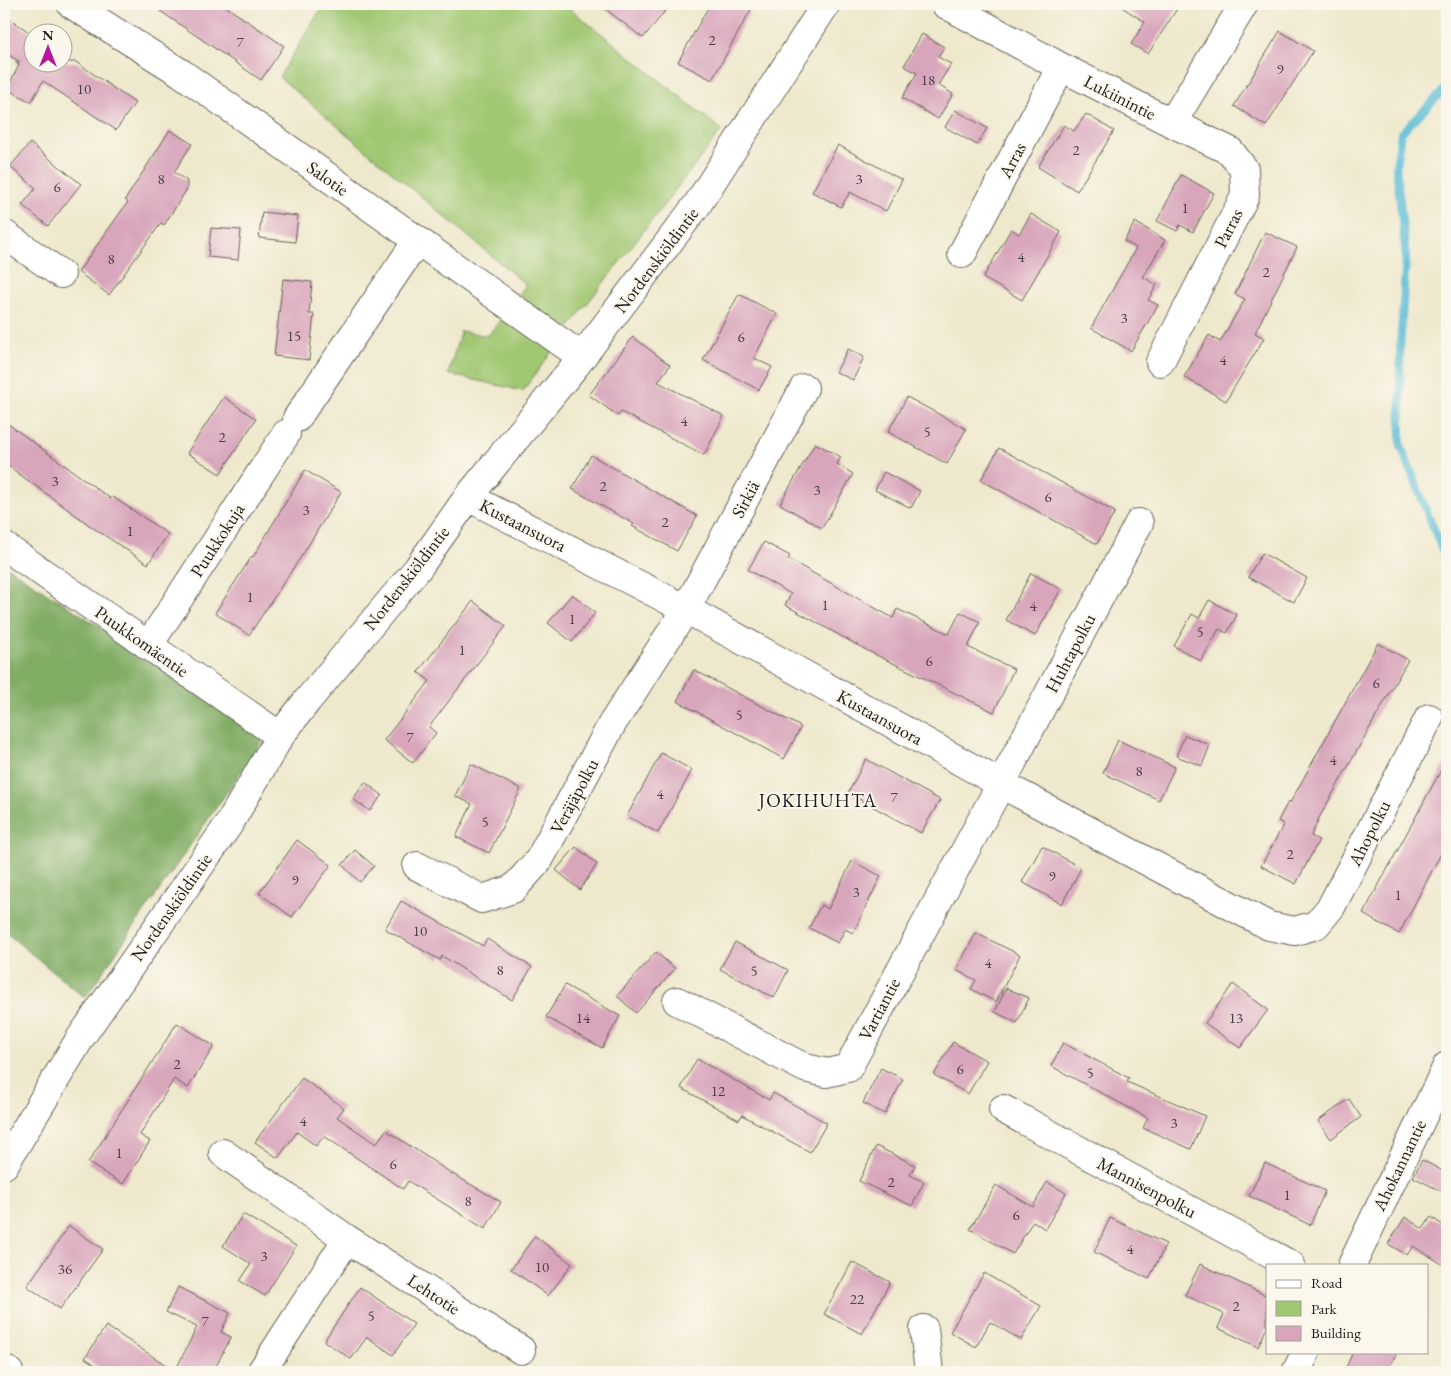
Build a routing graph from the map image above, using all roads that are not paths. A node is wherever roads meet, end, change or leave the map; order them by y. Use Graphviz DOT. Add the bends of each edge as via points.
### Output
graph roads {
  1 [pos="71,4"];
  2 [pos="826,4"];
  3 [pos="945,4"];
  4 [pos="1244,4"];
  5 [pos="1061,67"];
  6 [pos="1172,123"];
  7 [pos="4,234"];
  8 [pos="417,241"];
  9 [pos="962,254"];
  10 [pos="61,274"];
  11 [pos="582,357"];
  12 [pos="1160,362"];
  13 [pos="804,388"];
  14 [pos="468,497"];
  15 [pos="1138,522"];
  16 [pos="4,546"];
  17 [pos="686,609"];
  18 [pos="148,646"];
  19 [pos="1429,718"];
  20 [pos="280,736"];
  21 [pos="1000,784"];
  22 [pos="417,866"];
  23 [pos="1294,931"];
  24 [pos="676,1001"];
  25 [pos="1447,1066"];
  26 [pos="1003,1110"];
  27 [pos="223,1154"];
  28 [pos="4,1164"];
  29 [pos="347,1239"];
  30 [pos="1290,1264"];
  31 [pos="1352,1264"];
  32 [pos="924,1329"];
  33 [pos="521,1350"];
  34 [pos="1305,1354"];
  35 [pos="4,1369"];
  36 [pos="9,1372"];
  37 [pos="261,1372"];
  38 [pos="929,1372"];
  39 [pos="1296,1372"];
  1 -- 8 [label="street, Salotie" via="181,73"];
  2 -- 11 [label="street, Nordenskiöldintie" via="697,205"];
  3 -- 5 [label="street, Lukiinintie"];
  4 -- 6 [label="street, Lukiinintie"];
  5 -- 6 [label="street, Lukiinintie"];
  5 -- 9 [label="street, Arras"];
  6 -- 12 [label="street, Parras" via="1230,151 1244,169 1245,196"];
  7 -- 10 [label="street"];
  8 -- 11 [label="street, Salotie"];
  8 -- 18 [label="street, Puukkokuja"];
  11 -- 14 [label="street, Nordenskiöldintie"];
  13 -- 17 [label="street, Sirkiä"];
  14 -- 17 [label="street, Kustaansuora"];
  14 -- 20 [label="street, Nordenskiöldintie" via="418,568"];
  15 -- 21 [label="street, Huhtapolku"];
  16 -- 18 [label="street, Puukkomäentie"];
  17 -- 21 [label="street, Kustaansuora"];
  17 -- 22 [label="street, Veräjäpolku" via="612,724 539,860 513,889 482,899"];
  18 -- 20 [label="street, Puukkomäentie"];
  19 -- 23 [label="street, Ahopolku" via="1330,907 1316,925"];
  20 -- 28 [label="street, Nordenskiöldintie" via="228,824 81,1037"];
  21 -- 23 [label="street, Kustaansuora" via="1269,926"];
  21 -- 24 [label="street, Vartiantie" via="848,1068 827,1073 805,1068"];
  25 -- 31 [label="street, Ahokannantie"];
  26 -- 30 [label="street, Mannisenpolku"];
  27 -- 29 [label="street, Lehtotie"];
  29 -- 33 [label="street, Lehtotie"];
  29 -- 37 [label="street"];
  32 -- 38 [label="street"];
  34 -- 39 [label="street"];
  35 -- 36 [label="street"];
}
